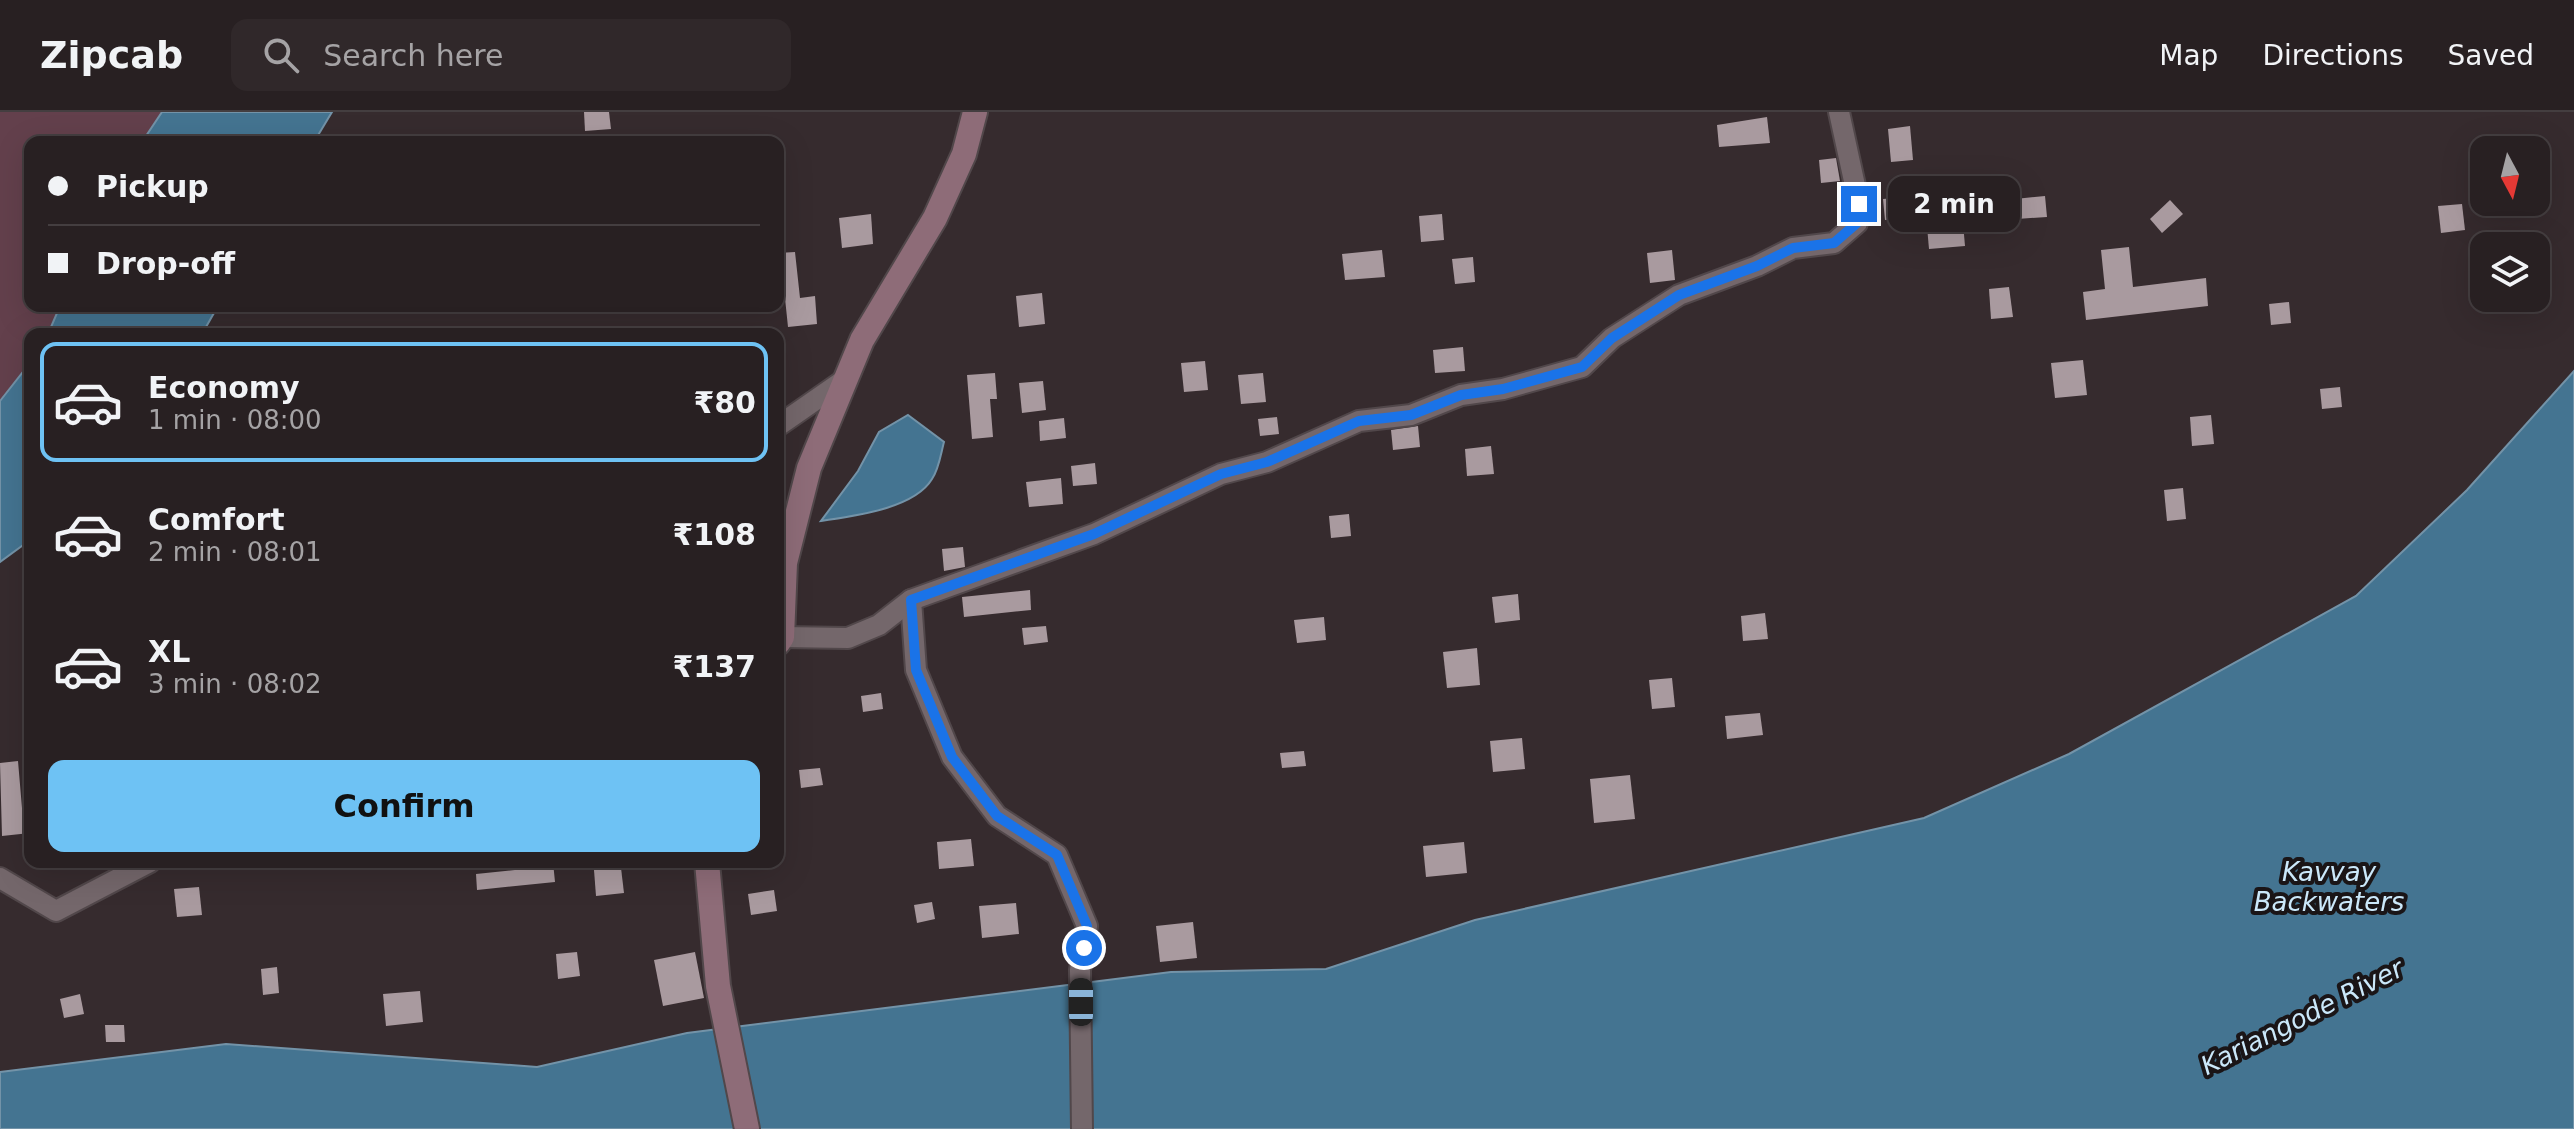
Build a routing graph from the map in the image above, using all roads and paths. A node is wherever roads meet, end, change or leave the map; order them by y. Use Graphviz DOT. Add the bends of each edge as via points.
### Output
graph roads {
  1 [pos="975,112"];
  2 [pos="1839,112"];
  3 [pos="847,378"];
  4 [pos="784,422"];
  5 [pos="784,578"];
  6 [pos="911,600"];
  7 [pos="784,640"];
  8 [pos="138,868"];
  9 [pos="708,868"];
  10 [pos="0,878"];
  11 [pos="747,1129"];
  12 [pos="1082,1129"];
  1 -- 3 [label="main road" via="964,154 935,218 862,340"];
  2 -- 6 [label="street" via="1859,204 1857,223 1834,243 1793,248 1679,295 1612,338 1582,367 1461,395 1411,415 1359,421 1267,462 1221,474 1094,534"];
  3 -- 4 [label="street"];
  3 -- 5 [label="main road" via="809,468"];
  6 -- 7 [label="street" via="879,625 848,638"];
  6 -- 12 [label="street" via="916,670 952,757 997,816 1057,855 1087,926 1080,970"];
  8 -- 10 [label="street" via="56,911"];
  9 -- 11 [label="main road" via="718,986"];
}
